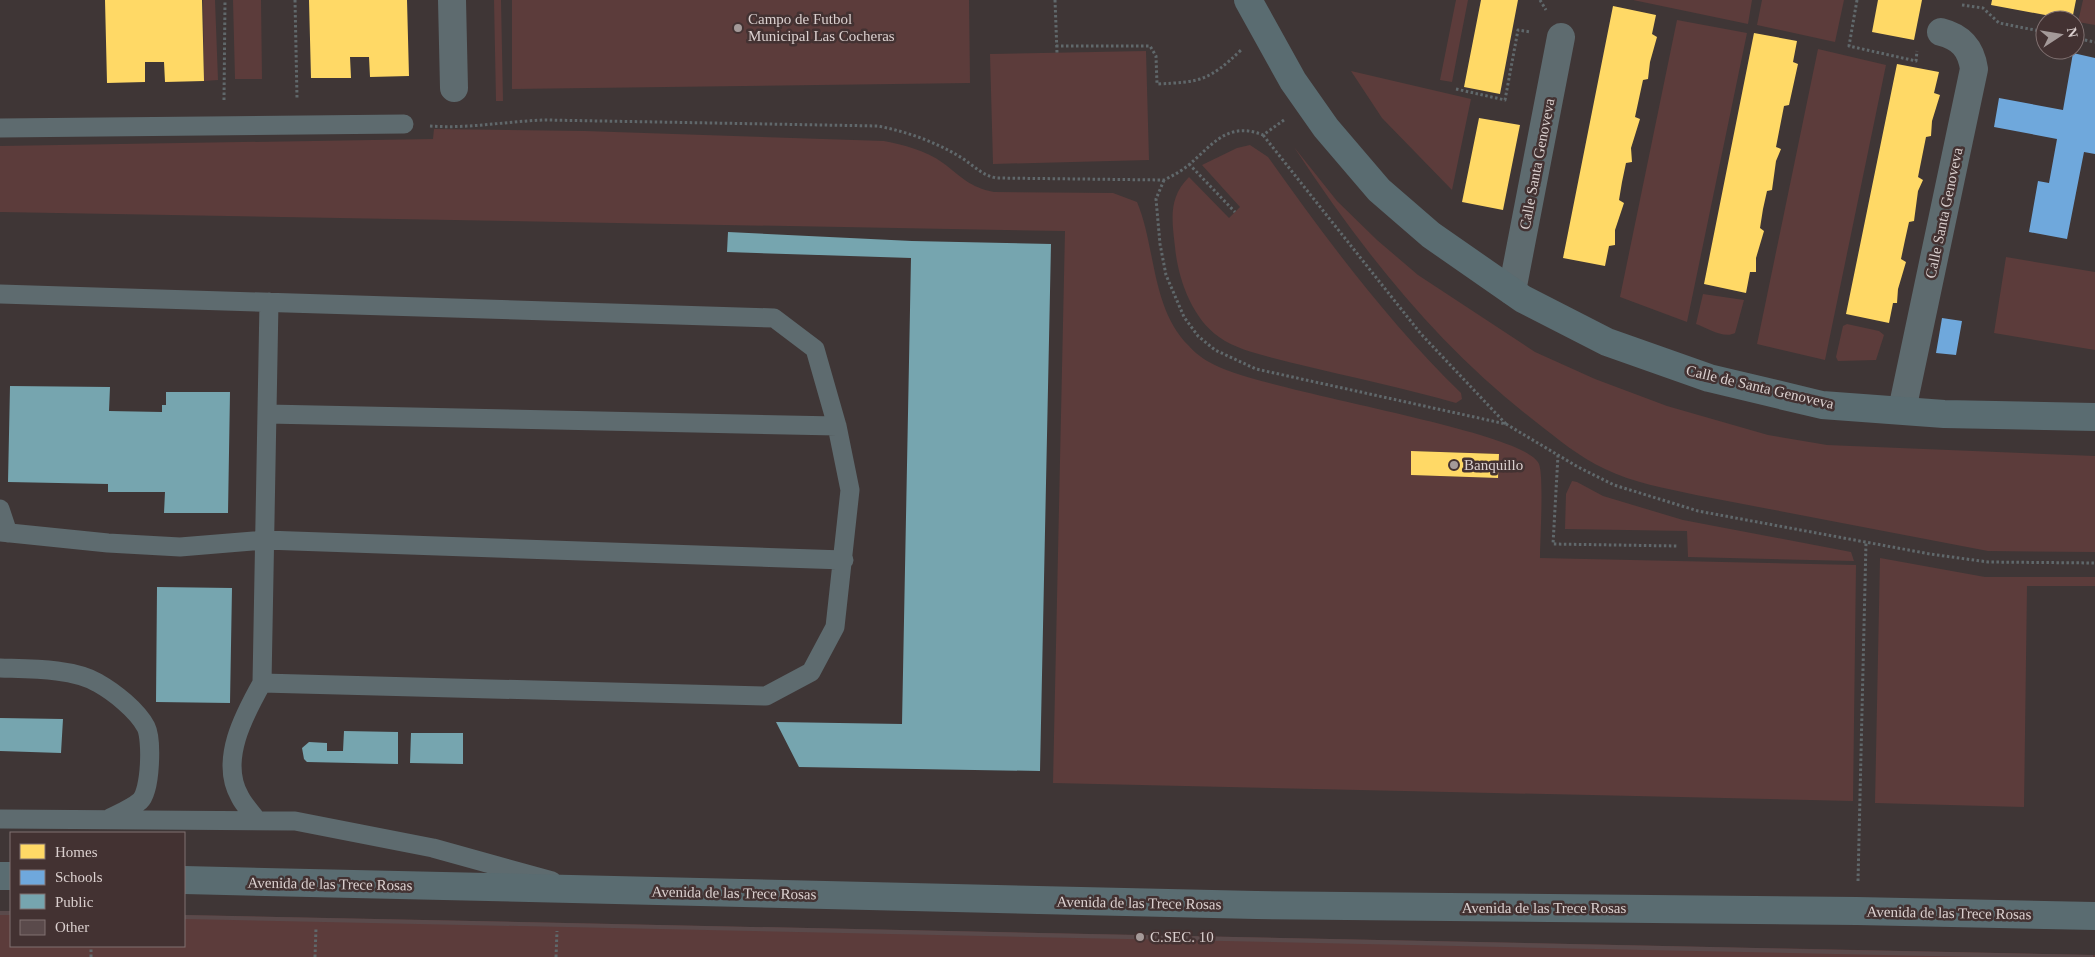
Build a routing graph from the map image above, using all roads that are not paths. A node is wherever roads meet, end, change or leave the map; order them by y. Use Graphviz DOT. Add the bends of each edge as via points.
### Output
graph roads {
  1 [pos="452,0"];
  2 [pos="1248,0"];
  3 [pos="1941,32"];
  4 [pos="1561,37"];
  5 [pos="454,88"];
  6 [pos="404,124"];
  7 [pos="0,128"];
  8 [pos="1512,291"];
  9 [pos="0,294"];
  10 [pos="269,302"];
  11 [pos="1902,410"];
  12 [pos="267,414"];
  13 [pos="2095,417"];
  14 [pos="837,426"];
  15 [pos="0,510"];
  16 [pos="4,532"];
  17 [pos="265,540"];
  18 [pos="844,560"];
  19 [pos="0,668"];
  20 [pos="262,683"];
  21 [pos="0,819"];
  22 [pos="109,819"];
  23 [pos="256,820"];
  24 [pos="185,880"];
  25 [pos="584,890"];
  26 [pos="2095,916"];
  1 -- 5 [label="street"];
  2 -- 8 [label="street, Calle de Santa Genoveva" via="1293,81 1326,128 1379,190 1430,235"];
  3 -- 11 [label="street, Calle Santa Genoveva" via="1955,36 1965,45 1972,56 1974,70"];
  4 -- 8 [label="street, Calle Santa Genoveva"];
  6 -- 7 [label="lane"];
  8 -- 11 [label="street, Calle de Santa Genoveva" via="1607,342 1708,378 1822,405"];
  9 -- 10 [label="lane"];
  10 -- 12 [label="lane"];
  10 -- 14 [label="lane" via="774,318 815,349"];
  11 -- 13 [label="street, Calle de Santa Genoveva"];
  12 -- 14 [label="lane"];
  12 -- 17 [label="lane"];
  14 -- 18 [label="lane" via="850,490"];
  15 -- 16 [label="lane"];
  16 -- 17 [label="lane" via="180,547"];
  17 -- 18 [label="lane"];
  17 -- 20 [label="lane"];
  18 -- 20 [label="lane" via="835,627 811,672 766,696"];
  19 -- 22 [label="lane" via="54,670 97,682 128,706 146,727 149,783 141,800"];
  20 -- 23 [label="lane" via="242,719 232,766 239,796"];
  21 -- 22 [label="lane"];
  22 -- 23 [label="lane"];
  23 -- 25 [label="lane" via="295,821 434,848"];
  24 -- 25 [label="street, Avenida de las Trece Rosas"];
  25 -- 26 [label="street, Avenida de las Trece Rosas" via="1256,906"];
}
